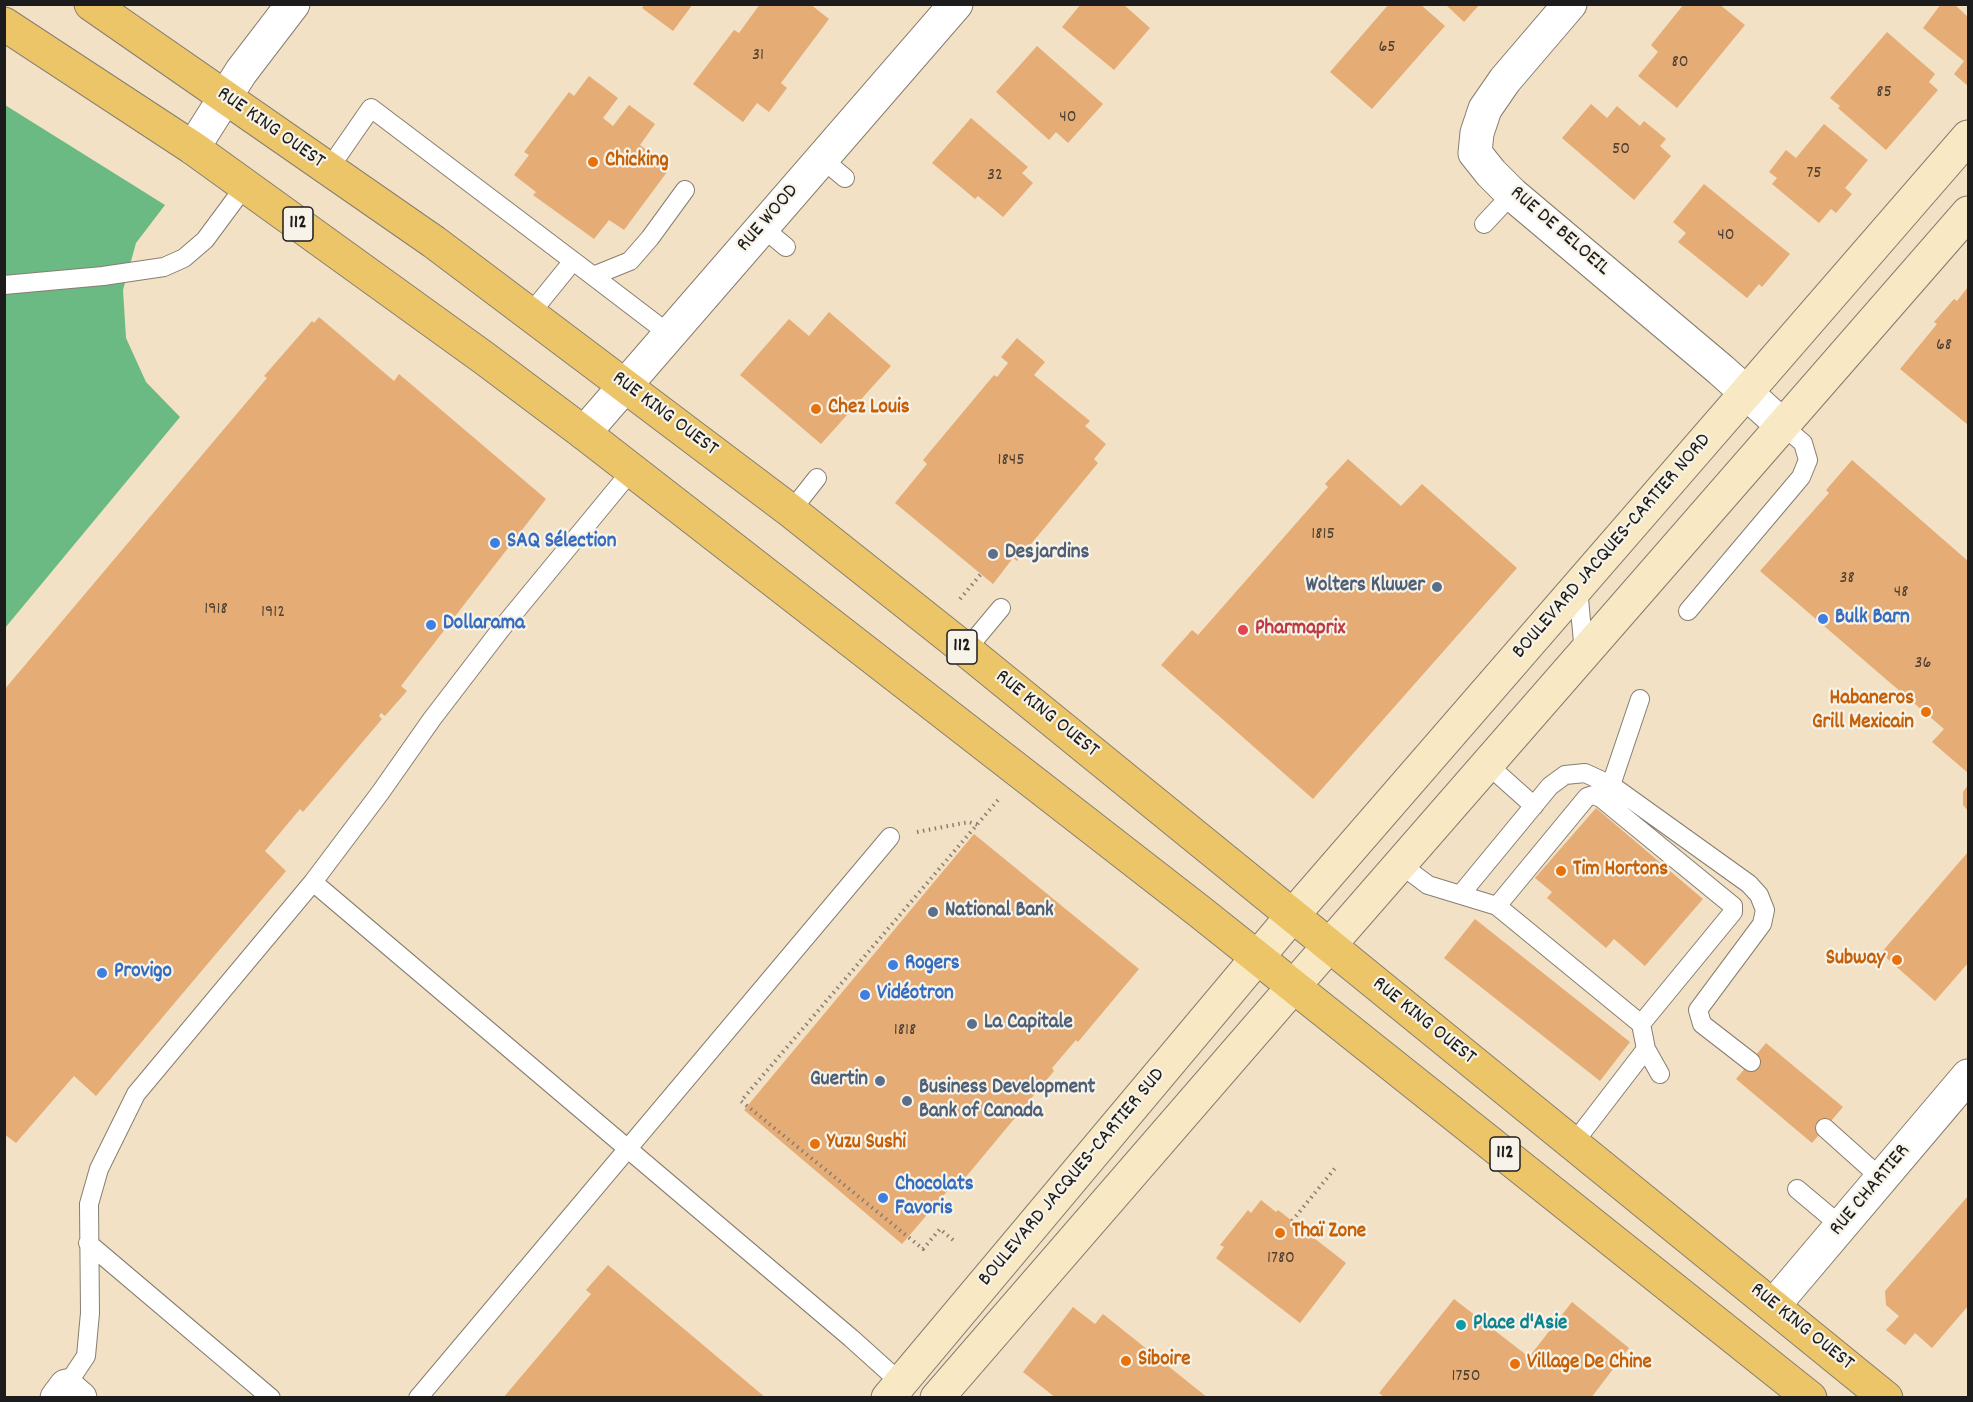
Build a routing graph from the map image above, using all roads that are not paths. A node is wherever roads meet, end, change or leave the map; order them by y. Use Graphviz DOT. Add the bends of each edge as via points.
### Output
graph roads {
  1 [pos="91,4"];
  2 [pos="292,4"];
  3 [pos="956,4"];
  4 [pos="1570,4"];
  5 [pos="9,32"];
  6 [pos="225,98"];
  7 [pos="1968,137"];
  8 [pos="193,148"];
  9 [pos="328,170"];
  10 [pos="245,186"];
  11 [pos="685,190"];
  12 [pos="1512,194"];
  13 [pos="1968,213"];
  14 [pos="1484,224"];
  15 [pos="573,261"];
  16 [pos="593,276"];
  17 [pos="4,285"];
  18 [pos="530,314"];
  19 [pos="669,334"];
  20 [pos="625,386"];
  21 [pos="1746,393"];
  22 [pos="1783,426"];
  23 [pos="584,434"];
  24 [pos="632,470"];
  25 [pos="817,478"];
  26 [pos="791,511"];
  27 [pos="1578,588"];
  28 [pos="1001,608"];
  29 [pos="1688,611"];
  30 [pos="966,650"];
  31 [pos="1584,653"];
  32 [pos="1640,699"];
  33 [pos="1487,764"];
  34 [pos="1611,785"];
  35 [pos="1534,806"];
  36 [pos="890,837"];
  37 [pos="1400,864"];
  38 [pos="313,882"];
  39 [pos="1461,894"];
  40 [pos="1497,906"];
  41 [pos="1293,915"];
  42 [pos="1329,945"];
  43 [pos="1257,958"];
  44 [pos="1293,987"];
  45 [pos="1641,1024"];
  46 [pos="1646,1049"];
  47 [pos="1751,1062"];
  48 [pos="1660,1074"];
  49 [pos="1968,1076"];
  50 [pos="1825,1128"];
  51 [pos="1573,1144"];
  52 [pos="627,1148"];
  53 [pos="1882,1179"];
  54 [pos="1797,1189"];
  55 [pos="1841,1226"];
  56 [pos="88,1244"];
  57 [pos="1774,1305"];
  58 [pos="895,1390"];
  59 [pos="68,1394"];
  60 [pos="944,1395"];
  61 [pos="271,1398"];
  62 [pos="418,1398"];
  63 [pos="1810,1398"];
  64 [pos="1887,1398"];
  1 -- 6 [label="main road, RUE KING OUEST / 112"];
  2 -- 6 [label="street"];
  3 -- 19 [label="street, RUE WOOD" via="833,168 774,237"];
  4 -- 12 [label="street, RUE DE BELOEIL" via="1505,80 1485,109 1477,133 1475,153"];
  5 -- 8 [label="main road, 112"];
  6 -- 8 [label="street"];
  6 -- 9 [label="main road, RUE KING OUEST / 112"];
  7 -- 21 [label="main road, BOULEVARD JACQUES-CARTIER NORD"];
  8 -- 10 [label="main road, 112"];
  9 -- 15 [label="lane" via="371,108"];
  9 -- 18 [label="main road, RUE KING OUEST / 112"];
  10 -- 17 [label="lane" via="205,240 184,258 164,267"];
  10 -- 23 [label="main road, 112"];
  11 -- 16 [label="lane" via="630,261"];
  12 -- 14 [label="lane"];
  12 -- 21 [label="street, RUE DE BELOEIL"];
  13 -- 22 [label="main road"];
  15 -- 16 [label="lane"];
  15 -- 18 [label="lane"];
  16 -- 19 [label="lane"];
  18 -- 20 [label="main road, RUE KING OUEST / 112"];
  19 -- 20 [label="street, RUE WOOD"];
  20 -- 23 [label="street, RUE WOOD"];
  20 -- 26 [label="main road, RUE KING OUEST / 112"];
  21 -- 22 [label="street, RUE DE BELOEIL"];
  21 -- 27 [label="main road, BOULEVARD JACQUES-CARTIER NORD"];
  22 -- 29 [label="lane" via="1803,443 1808,460 1801,477"];
  22 -- 31 [label="main road"];
  23 -- 24 [label="main road, 112"];
  24 -- 38 [label="lane" via="501,629"];
  24 -- 43 [label="main road, 112"];
  25 -- 26 [label="lane"];
  26 -- 30 [label="main road, RUE KING OUEST / 112"];
  27 -- 31 [label="lane"];
  27 -- 41 [label="main road, BOULEVARD JACQUES-CARTIER NORD"];
  28 -- 30 [label="lane"];
  30 -- 41 [label="main road, RUE KING OUEST / 112"];
  31 -- 33 [label="main road"];
  32 -- 34 [label="lane"];
  33 -- 35 [label="lane"];
  33 -- 37 [label="main road"];
  34 -- 35 [label="lane" via="1585,773 1565,775"];
  34 -- 47 [label="lane" via="1759,895 1765,910 1762,924 1698,1010 1702,1024"];
  35 -- 39 [label="lane"];
  36 -- 52 [label="lane"];
  37 -- 39 [label="lane" via="1428,885"];
  37 -- 42 [label="main road"];
  38 -- 52 [label="lane"];
  38 -- 56 [label="lane" via="136,1094 99,1169 89,1204"];
  39 -- 40 [label="lane"];
  40 -- 45 [label="lane"];
  40 -- 45 [label="lane" via="1587,797 1593,795 1733,906 1733,912"];
  41 -- 42 [label="main road, RUE KING OUEST / 112"];
  41 -- 43 [label="main road, BOULEVARD JACQUES-CARTIER NORD"];
  42 -- 44 [label="main road"];
  42 -- 51 [label="main road, RUE KING OUEST / 112"];
  43 -- 44 [label="main road, 112"];
  43 -- 58 [label="main road, BOULEVARD JACQUES-CARTIER SUD"];
  44 -- 60 [label="main road, BOULEVARD JACQUES-CARTIER SUD"];
  44 -- 63 [label="main road, 112"];
  45 -- 46 [label="lane"];
  46 -- 48 [label="lane"];
  46 -- 51 [label="lane"];
  49 -- 53 [label="street, RUE CHARTIER"];
  50 -- 53 [label="lane"];
  51 -- 57 [label="main road, RUE KING OUEST / 112"];
  52 -- 58 [label="lane" via="851,1338"];
  52 -- 62 [label="lane"];
  53 -- 55 [label="street, RUE CHARTIER"];
  54 -- 55 [label="lane"];
  55 -- 57 [label="street, RUE CHARTIER"];
  56 -- 59 [label="lane" via="90,1312 86,1356"];
  56 -- 61 [label="lane"];
  57 -- 64 [label="main road, RUE KING OUEST / 112"];
}
